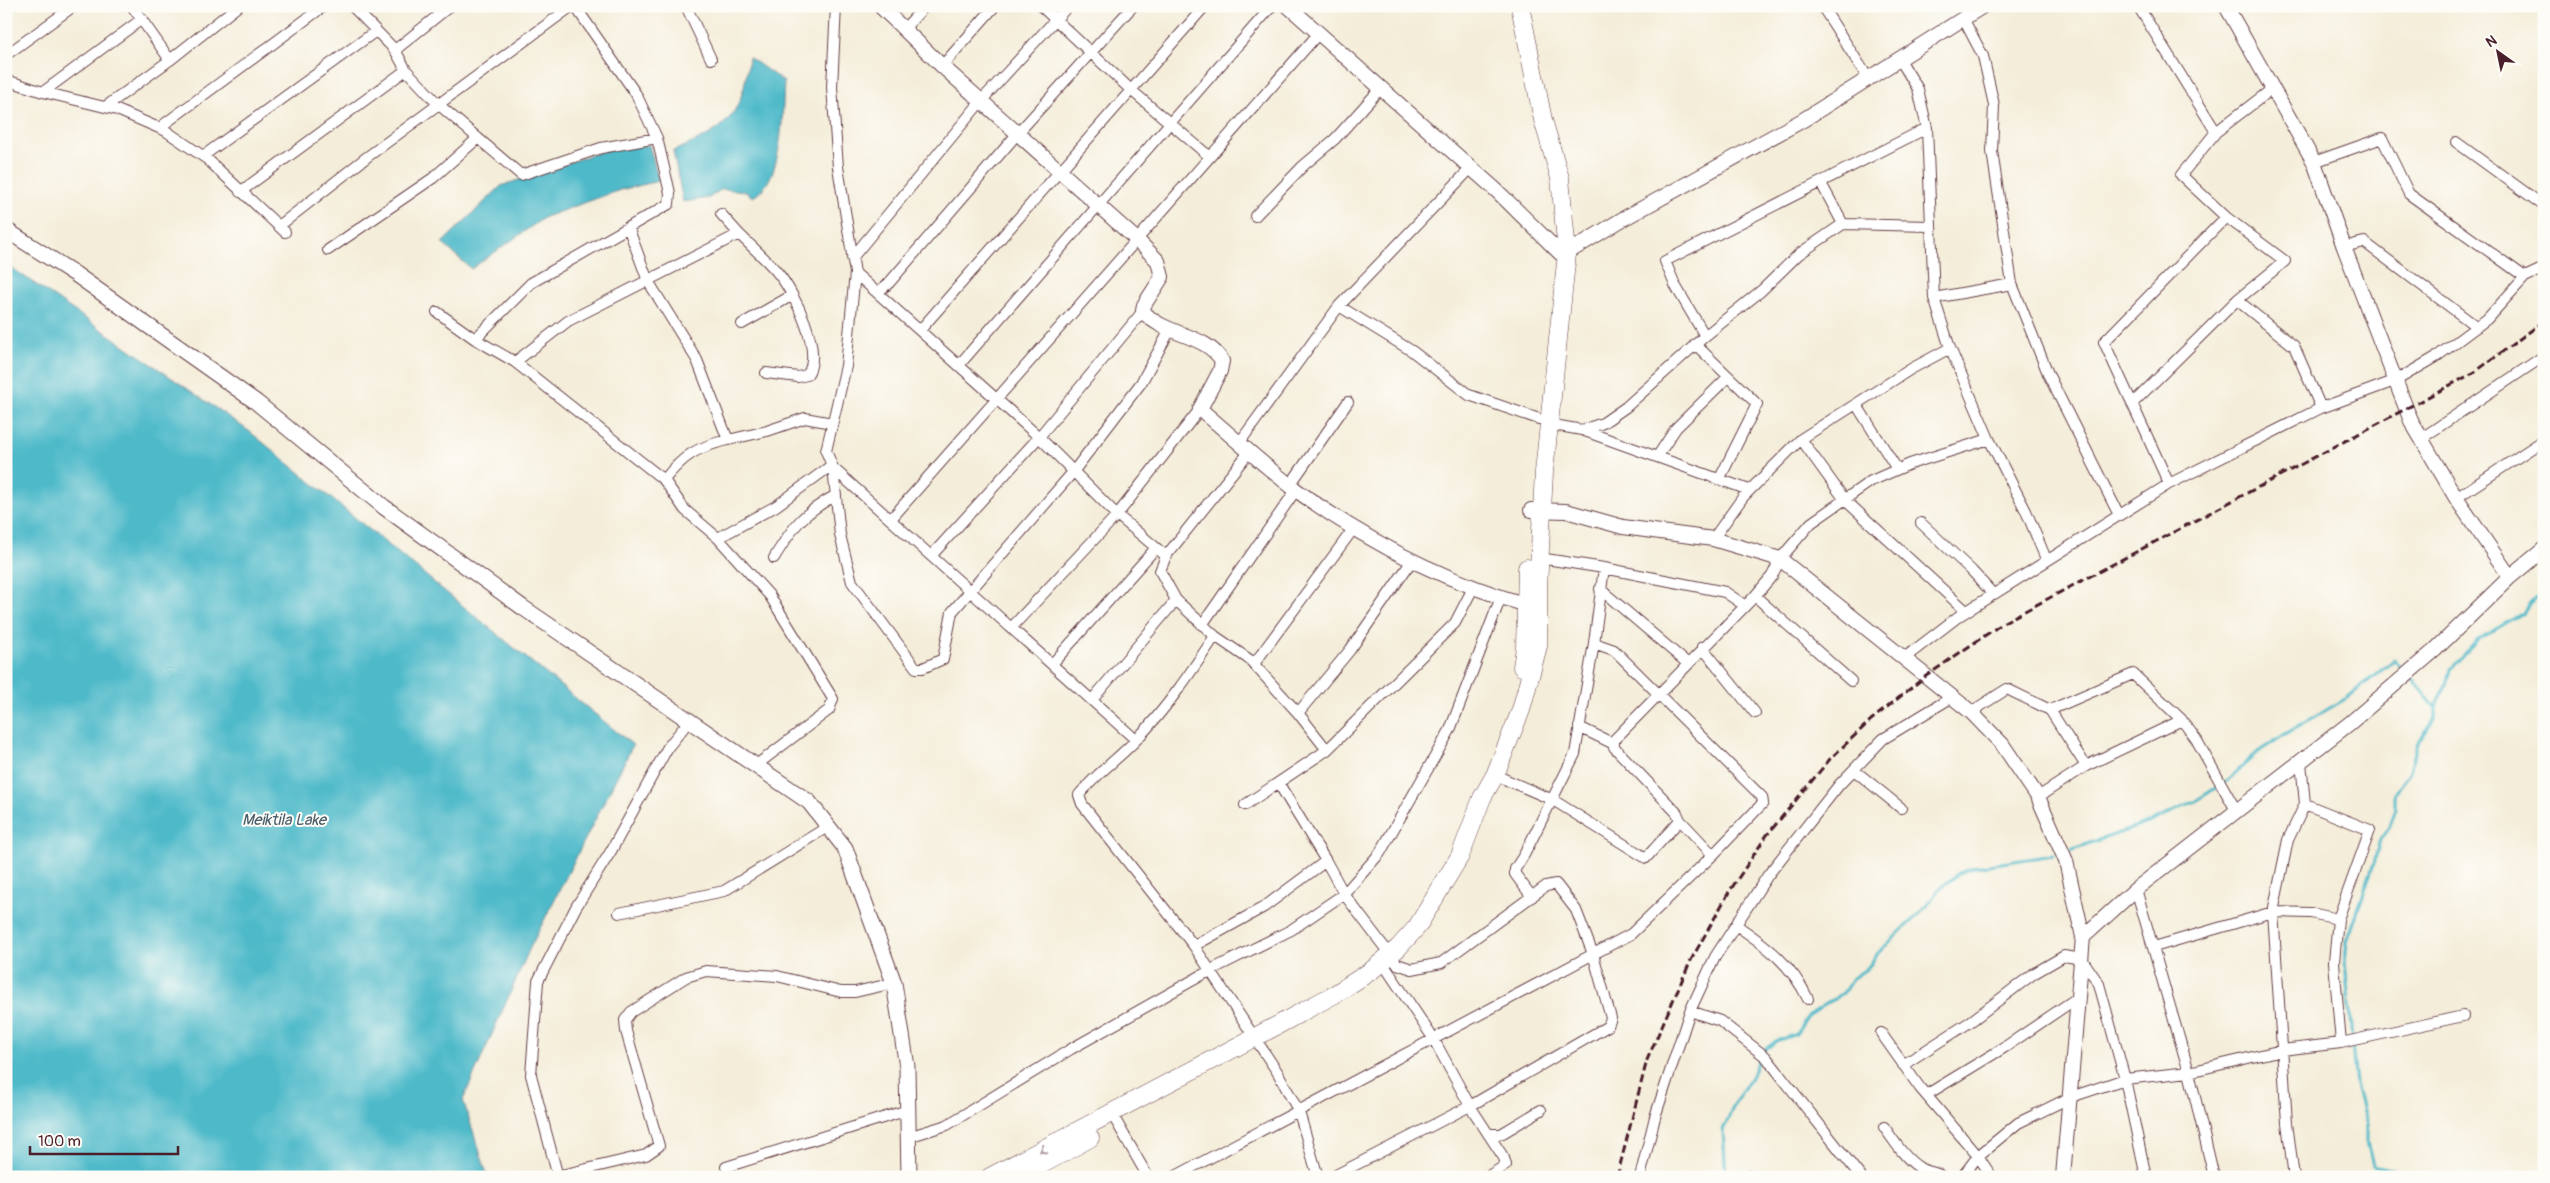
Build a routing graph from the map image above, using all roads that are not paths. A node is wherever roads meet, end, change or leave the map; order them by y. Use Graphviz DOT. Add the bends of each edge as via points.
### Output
graph roads {
  1 [pos="74,6"];
  2 [pos="132,6"];
  3 [pos="238,6"];
  4 [pos="324,6"];
  5 [pos="352,6"];
  6 [pos="450,6"];
  7 [pos="573,6"];
  8 [pos="686,6"];
  9 [pos="836,6"];
  10 [pos="880,6"];
  11 [pos="925,6"];
  12 [pos="995,6"];
  13 [pos="1041,6"];
  14 [pos="1068,6"];
  15 [pos="1133,6"];
  16 [pos="1205,6"];
  17 [pos="1272,6"];
  18 [pos="1288,6"];
  19 [pos="1520,6"];
  20 [pos="1822,6"];
  21 [pos="1983,6"];
  22 [pos="2138,6"];
  23 [pos="2226,6"];
  24 [pos="1964,18"];
  25 [pos="142,19"];
  26 [pos="1054,19"];
  27 [pos="904,29"];
  28 [pos="376,30"];
  29 [pos="1319,33"];
  30 [pos="395,50"];
  31 [pos="1090,53"];
  32 [pos="6,55"];
  33 [pos="1899,58"];
  34 [pos="711,59"];
  35 [pos="170,60"];
  36 [pos="942,66"];
  37 [pos="406,70"];
  38 [pos="1868,78"];
  39 [pos="6,80"];
  40 [pos="1380,88"];
  41 [pos="2272,89"];
  42 [pos="1131,90"];
  43 [pos="43,92"];
  44 [pos="982,100"];
  45 [pos="438,104"];
  46 [pos="105,107"];
  47 [pos="1170,124"];
  48 [pos="159,128"];
  49 [pos="1927,128"];
  50 [pos="2216,132"];
  51 [pos="1018,133"];
  52 [pos="478,138"];
  53 [pos="657,138"];
  54 [pos="2456,142"];
  55 [pos="203,156"];
  56 [pos="1210,157"];
  57 [pos="2314,162"];
  58 [pos="1470,169"];
  59 [pos="1061,171"];
  60 [pos="1821,183"];
  61 [pos="240,192"];
  62 [pos="1099,205"];
  63 [pos="2544,206"];
  64 [pos="721,214"];
  65 [pos="1255,216"];
  66 [pos="2226,217"];
  67 [pos="1843,224"];
  68 [pos="1930,226"];
  69 [pos="628,227"];
  70 [pos="6,230"];
  71 [pos="739,234"];
  72 [pos="1137,240"];
  73 [pos="2344,247"];
  74 [pos="1564,249"];
  75 [pos="328,250"];
  76 [pos="852,258"];
  77 [pos="2544,268"];
  78 [pos="855,272"];
  79 [pos="2525,277"];
  80 [pos="648,281"];
  81 [pos="2012,284"];
  82 [pos="878,292"];
  83 [pos="791,296"];
  84 [pos="1934,298"];
  85 [pos="2237,300"];
  86 [pos="1339,306"];
  87 [pos="437,312"];
  88 [pos="1143,312"];
  89 [pos="742,324"];
  90 [pos="2477,327"];
  91 [pos="921,329"];
  92 [pos="1170,330"];
  93 [pos="1705,336"];
  94 [pos="475,339"];
  95 [pos="1695,344"];
  96 [pos="1950,348"];
  97 [pos="2544,356"];
  98 [pos="515,362"];
  99 [pos="959,365"];
  100 [pos="766,373"];
  101 [pos="1728,377"];
  102 [pos="2397,380"];
  103 [pos="997,399"];
  104 [pos="1348,402"];
  105 [pos="1856,404"];
  106 [pos="2132,404"];
  107 [pos="2321,408"];
  108 [pos="1200,409"];
  109 [pos="1544,421"];
  110 [pos="832,424"];
  111 [pos="1582,430"];
  112 [pos="1039,437"];
  113 [pos="2422,438"];
  114 [pos="1800,439"];
  115 [pos="1989,439"];
  116 [pos="728,440"];
  117 [pos="2544,440"];
  118 [pos="1244,446"];
  119 [pos="1657,457"];
  120 [pos="832,466"];
  121 [pos="1897,469"];
  122 [pos="1073,472"];
  123 [pos="664,480"];
  124 [pos="1719,480"];
  125 [pos="2169,484"];
  126 [pos="1293,487"];
  127 [pos="1749,490"];
  128 [pos="836,495"];
  129 [pos="2456,498"];
  130 [pos="1845,500"];
  131 [pos="1536,510"];
  132 [pos="1117,514"];
  133 [pos="2119,515"];
  134 [pos="891,519"];
  135 [pos="1921,523"];
  136 [pos="1354,528"];
  137 [pos="718,538"];
  138 [pos="1713,539"];
  139 [pos="1155,549"];
  140 [pos="2544,549"];
  141 [pos="932,555"];
  142 [pos="1166,556"];
  143 [pos="774,558"];
  144 [pos="1539,558"];
  145 [pos="1780,559"];
  146 [pos="2046,559"];
  147 [pos="1411,562"];
  148 [pos="1604,568"];
  149 [pos="2510,577"];
  150 [pos="1473,588"];
  151 [pos="1600,590"];
  152 [pos="970,591"];
  153 [pos="1993,594"];
  154 [pos="1755,596"];
  155 [pos="1501,597"];
  156 [pos="1176,600"];
  157 [pos="1531,606"];
  158 [pos="1744,606"];
  159 [pos="1966,612"];
  160 [pos="1202,625"];
  161 [pos="1012,627"];
  162 [pos="1215,636"];
  163 [pos="1594,643"];
  164 [pos="1702,647"];
  165 [pos="1903,659"];
  166 [pos="1688,663"];
  167 [pos="1052,664"];
  168 [pos="1254,664"];
  169 [pos="1851,682"];
  170 [pos="1659,692"];
  171 [pos="1954,698"];
  172 [pos="1092,700"];
  173 [pos="2050,710"];
  174 [pos="1298,712"];
  175 [pos="1971,712"];
  176 [pos="1755,714"];
  177 [pos="2182,720"];
  178 [pos="689,721"];
  179 [pos="1580,728"];
  180 [pos="1136,740"];
  181 [pos="1614,744"];
  182 [pos="1328,750"];
  183 [pos="2301,762"];
  184 [pos="755,766"];
  185 [pos="2086,766"];
  186 [pos="1854,770"];
  187 [pos="1495,775"];
  188 [pos="1279,784"];
  189 [pos="2038,797"];
  190 [pos="1482,798"];
  191 [pos="1553,800"];
  192 [pos="2305,804"];
  193 [pos="1245,805"];
  194 [pos="1901,808"];
  195 [pos="2237,812"];
  196 [pos="1680,820"];
  197 [pos="830,826"];
  198 [pos="1713,855"];
  199 [pos="1326,861"];
  200 [pos="2136,889"];
  201 [pos="1344,894"];
  202 [pos="1532,897"];
  203 [pos="2273,912"];
  204 [pos="619,913"];
  205 [pos="2338,919"];
  206 [pos="1736,925"];
  207 [pos="2083,937"];
  208 [pos="1194,946"];
  209 [pos="2154,947"];
  210 [pos="1593,954"];
  211 [pos="2082,960"];
  212 [pos="1389,963"];
  213 [pos="1211,970"];
  214 [pos="894,983"];
  215 [pos="2078,998"];
  216 [pos="1808,999"];
  217 [pos="1690,1011"];
  218 [pos="2463,1016"];
  219 [pos="1881,1033"];
  220 [pos="1433,1038"];
  221 [pos="1257,1042"];
  222 [pos="2340,1043"];
  223 [pos="2282,1050"];
  224 [pos="1904,1065"];
  225 [pos="2189,1072"];
  226 [pos="2125,1079"];
  227 [pos="1926,1095"];
  228 [pos="2071,1097"];
  229 [pos="1470,1106"];
  230 [pos="908,1110"];
  231 [pos="1541,1110"];
  232 [pos="1299,1112"];
  233 [pos="1115,1118"];
  234 [pos="1884,1127"];
  235 [pos="1488,1134"];
  236 [pos="908,1138"];
  237 [pos="1978,1156"];
  238 [pos="726,1166"];
  239 [pos="558,1176"];
  240 [pos="909,1177"];
  241 [pos="990,1177"];
  242 [pos="1020,1177"];
  243 [pos="1148,1177"];
  244 [pos="1174,1177"];
  245 [pos="1318,1177"];
  246 [pos="1332,1177"];
  247 [pos="1487,1177"];
  248 [pos="1640,1177"];
  249 [pos="1861,1177"];
  250 [pos="1942,1177"];
  251 [pos="1962,1177"];
  252 [pos="1992,1177"];
  253 [pos="2063,1177"];
  254 [pos="2146,1177"];
  255 [pos="2214,1177"];
  256 [pos="2294,1177"];
  1 -- 32 [label="street"];
  2 -- 25 [label="street"];
  3 -- 35 [label="street"];
  4 -- 48 [label="street"];
  5 -- 28 [label="street"];
  6 -- 30 [label="street"];
  7 -- 45 [label="street"];
  7 -- 53 [label="street" via="636,94"];
  8 -- 34 [label="street"];
  9 -- 76 [label="street" via="832,87 838,167"];
  10 -- 27 [label="street"];
  11 -- 27 [label="street"];
  12 -- 36 [label="street"];
  13 -- 26 [label="street"];
  14 -- 26 [label="street"];
  15 -- 31 [label="street"];
  16 -- 42 [label="street"];
  17 -- 47 [label="street"];
  18 -- 29 [label="street"];
  19 -- 74 [label="highway" via="1542,120 1560,178"];
  20 -- 38 [label="street"];
  21 -- 24 [label="street"];
  22 -- 50 [label="street"];
  23 -- 41 [label="street"];
  24 -- 33 [label="street"];
  24 -- 81 [label="street" via="1984,56 1994,105 1992,152"];
  25 -- 35 [label="street"];
  25 -- 43 [label="street"];
  26 -- 31 [label="street"];
  26 -- 44 [label="street"];
  27 -- 36 [label="street"];
  28 -- 30 [label="street"];
  28 -- 55 [label="street"];
  29 -- 40 [label="street"];
  29 -- 56 [label="street"];
  30 -- 37 [label="street"];
  31 -- 42 [label="street"];
  31 -- 51 [label="street"];
  33 -- 38 [label="street"];
  33 -- 49 [label="street" via="1918,89"];
  35 -- 46 [label="street"];
  36 -- 44 [label="street"];
  37 -- 45 [label="street"];
  37 -- 61 [label="street"];
  38 -- 74 [label="street" via="1803,120"];
  39 -- 43 [label="street"];
  40 -- 58 [label="street"];
  40 -- 65 [label="street" via="1335,139 1303,166"];
  41 -- 50 [label="street"];
  41 -- 57 [label="street"];
  42 -- 47 [label="street"];
  42 -- 59 [label="street"];
  43 -- 46 [label="street"];
  44 -- 51 [label="street"];
  44 -- 76 [label="street"];
  45 -- 52 [label="street"];
  45 -- 61 [label="street" via="282,229"];
  46 -- 48 [label="street"];
  47 -- 56 [label="street"];
  47 -- 62 [label="street"];
  48 -- 55 [label="street"];
  49 -- 60 [label="street"];
  49 -- 68 [label="street"];
  50 -- 66 [label="street" via="2181,175"];
  51 -- 59 [label="street"];
  51 -- 82 [label="street"];
  52 -- 53 [label="street" via="522,176 601,148"];
  52 -- 75 [label="street" via="433,178"];
  53 -- 69 [label="street" via="670,193 669,204"];
  54 -- 63 [label="street"];
  55 -- 61 [label="street"];
  56 -- 72 [label="street"];
  57 -- 73 [label="street"];
  57 -- 79 [label="street" via="2382,138 2409,194"];
  58 -- 74 [label="street"];
  58 -- 86 [label="street"];
  59 -- 62 [label="street"];
  59 -- 91 [label="street"];
  60 -- 67 [label="street"];
  60 -- 93 [label="street" via="1665,261"];
  62 -- 72 [label="street"];
  62 -- 99 [label="street"];
  64 -- 71 [label="street"];
  66 -- 85 [label="street" via="2285,261"];
  66 -- 106 [label="street" via="2104,342"];
  67 -- 68 [label="street"];
  67 -- 93 [label="street" via="1799,254 1762,290"];
  68 -- 84 [label="street"];
  69 -- 80 [label="street"];
  69 -- 94 [label="street" via="530,283"];
  70 -- 178 [label="main road" via="75,274 256,402 384,507 522,607"];
  71 -- 80 [label="street"];
  71 -- 83 [label="street" via="778,273"];
  72 -- 88 [label="street" via="1158,261 1162,277"];
  72 -- 103 [label="street"];
  73 -- 90 [label="street" via="2364,242"];
  73 -- 102 [label="street"];
  74 -- 109 [label="highway"];
  76 -- 78 [label="street"];
  77 -- 79 [label="street"];
  78 -- 82 [label="street"];
  78 -- 110 [label="street" via="846,366"];
  79 -- 90 [label="street"];
  80 -- 98 [label="street" via="568,321"];
  80 -- 116 [label="street" via="696,360"];
  81 -- 84 [label="street"];
  81 -- 133 [label="street" via="2049,376"];
  82 -- 91 [label="street"];
  83 -- 89 [label="street"];
  83 -- 100 [label="street" via="801,313 811,344 810,370 807,375 798,377"];
  84 -- 96 [label="street"];
  85 -- 106 [label="street"];
  85 -- 107 [label="street" via="2294,346"];
  86 -- 109 [label="street" via="1412,351 1469,396"];
  86 -- 118 [label="street"];
  87 -- 94 [label="street"];
  88 -- 92 [label="street"];
  88 -- 112 [label="street"];
  90 -- 102 [label="street"];
  91 -- 99 [label="street"];
  92 -- 108 [label="street" via="1211,348 1222,361"];
  92 -- 122 [label="street" via="1141,383"];
  93 -- 95 [label="street"];
  94 -- 98 [label="street"];
  95 -- 101 [label="street"];
  95 -- 111 [label="street" via="1626,407 1603,423"];
  96 -- 105 [label="street"];
  96 -- 115 [label="street"];
  97 -- 113 [label="street"];
  98 -- 123 [label="street"];
  99 -- 103 [label="street"];
  101 -- 119 [label="street" via="1676,428"];
  101 -- 124 [label="street" via="1757,404"];
  102 -- 107 [label="street"];
  102 -- 113 [label="street" via="2404,405"];
  103 -- 112 [label="street"];
  103 -- 134 [label="street"];
  104 -- 126 [label="street"];
  105 -- 114 [label="street"];
  105 -- 121 [label="street"];
  106 -- 125 [label="street"];
  107 -- 125 [label="street"];
  108 -- 118 [label="street"];
  108 -- 132 [label="street"];
  109 -- 111 [label="street"];
  109 -- 131 [label="highway"];
  110 -- 116 [label="street" via="805,418"];
  110 -- 120 [label="street" via="826,451"];
  111 -- 119 [label="street"];
  112 -- 122 [label="street"];
  112 -- 141 [label="street"];
  113 -- 129 [label="street"];
  114 -- 127 [label="street"];
  114 -- 130 [label="street"];
  115 -- 121 [label="street"];
  115 -- 146 [label="street" via="2026,511"];
  116 -- 123 [label="street" via="707,445 679,461"];
  117 -- 129 [label="street"];
  118 -- 126 [label="street"];
  118 -- 142 [label="street"];
  119 -- 124 [label="street"];
  120 -- 128 [label="street"];
  120 -- 134 [label="street"];
  120 -- 137 [label="street" via="776,506"];
  121 -- 130 [label="street"];
  122 -- 132 [label="street"];
  122 -- 152 [label="street"];
  123 -- 137 [label="street" via="685,510"];
  124 -- 127 [label="street"];
  125 -- 133 [label="street"];
  126 -- 136 [label="street"];
  126 -- 160 [label="street"];
  127 -- 138 [label="street"];
  128 -- 143 [label="street" via="801,518"];
  128 -- 152 [label="street" via="840,535 852,582 916,668 932,665 945,656 952,612"];
  129 -- 149 [label="street"];
  130 -- 145 [label="street" via="1811,523"];
  130 -- 159 [label="street"];
  131 -- 138 [label="street" via="1566,511 1623,527"];
  131 -- 144 [label="highway"];
  131 -- 157 [label="highway"];
  132 -- 139 [label="street"];
  132 -- 161 [label="street"];
  133 -- 146 [label="street"];
  134 -- 141 [label="street"];
  135 -- 153 [label="street"];
  136 -- 147 [label="street"];
  136 -- 168 [label="street"];
  137 -- 184 [label="street" via="770,596 833,699 828,710"];
  138 -- 145 [label="street"];
  139 -- 142 [label="street"];
  139 -- 167 [label="street"];
  140 -- 149 [label="street"];
  141 -- 152 [label="street"];
  142 -- 156 [label="street" via="1160,571"];
  144 -- 148 [label="street"];
  144 -- 157 [label="highway"];
  145 -- 154 [label="street" via="1772,576"];
  145 -- 165 [label="street"];
  146 -- 153 [label="street"];
  147 -- 150 [label="street"];
  147 -- 174 [label="street" via="1350,650"];
  148 -- 151 [label="street"];
  148 -- 158 [label="street" via="1725,592"];
  149 -- 183 [label="street" via="2435,650"];
  150 -- 155 [label="street"];
  150 -- 182 [label="street" via="1455,623"];
  151 -- 163 [label="street"];
  151 -- 166 [label="street"];
  152 -- 161 [label="street"];
  153 -- 159 [label="street"];
  154 -- 158 [label="street"];
  154 -- 169 [label="street"];
  155 -- 157 [label="street"];
  155 -- 201 [label="street" via="1450,730 1380,853"];
  156 -- 160 [label="street"];
  156 -- 172 [label="street"];
  157 -- 187 [label="highway" via="1538,646 1521,710"];
  157 -- 190 [label="highway" via="1519,684 1487,770"];
  158 -- 164 [label="street"];
  159 -- 165 [label="street"];
  160 -- 162 [label="street"];
  161 -- 167 [label="street"];
  162 -- 168 [label="street"];
  162 -- 180 [label="street" via="1181,687"];
  163 -- 170 [label="street" via="1614,650"];
  163 -- 179 [label="street"];
  164 -- 166 [label="street"];
  164 -- 176 [label="street"];
  165 -- 171 [label="street"];
  166 -- 170 [label="street"];
  167 -- 172 [label="street"];
  168 -- 174 [label="street"];
  170 -- 181 [label="street" via="1614,740"];
  170 -- 198 [label="street" via="1762,797 1763,803"];
  171 -- 175 [label="street"];
  171 -- 186 [label="street" via="1883,738"];
  172 -- 180 [label="street"];
  173 -- 175 [label="street" via="2007,689"];
  173 -- 177 [label="street" via="2132,674"];
  173 -- 185 [label="street"];
  174 -- 182 [label="street"];
  175 -- 189 [label="street" via="2002,744"];
  177 -- 185 [label="street"];
  177 -- 195 [label="street"];
  178 -- 184 [label="main road"];
  178 -- 239 [label="street" via="668,747 612,851 576,907 538,981 531,1075"];
  179 -- 181 [label="street"];
  179 -- 191 [label="street" via="1574,754"];
  180 -- 208 [label="street" via="1079,795 1082,804"];
  181 -- 196 [label="street"];
  182 -- 188 [label="street"];
  183 -- 192 [label="street"];
  183 -- 195 [label="street"];
  184 -- 197 [label="main road" via="809,802"];
  185 -- 189 [label="street"];
  186 -- 194 [label="street"];
  186 -- 206 [label="street" via="1768,875"];
  187 -- 190 [label="highway"];
  187 -- 191 [label="street"];
  188 -- 193 [label="street"];
  188 -- 199 [label="street"];
  189 -- 207 [label="street" via="2066,861"];
  190 -- 212 [label="highway" via="1460,856 1417,927"];
  191 -- 196 [label="street" via="1646,858"];
  191 -- 202 [label="street" via="1515,869 1515,874"];
  192 -- 203 [label="street" via="2288,840"];
  192 -- 205 [label="street" via="2370,830"];
  195 -- 200 [label="street"];
  196 -- 198 [label="street"];
  197 -- 204 [label="street" via="724,891"];
  197 -- 214 [label="main road" via="845,848"];
  198 -- 210 [label="street" via="1632,934"];
  199 -- 201 [label="street"];
  199 -- 208 [label="street" via="1264,906"];
  200 -- 207 [label="street"];
  200 -- 209 [label="street"];
  201 -- 212 [label="street"];
  201 -- 213 [label="street" via="1291,930"];
  202 -- 210 [label="street" via="1546,886 1556,884 1576,910"];
  202 -- 212 [label="street" via="1441,963 1412,969"];
  203 -- 205 [label="street"];
  203 -- 209 [label="street"];
  203 -- 223 [label="street"];
  205 -- 222 [label="street" via="2334,962"];
  206 -- 216 [label="street" via="1768,946 1786,964 1800,981"];
  206 -- 217 [label="street" via="1715,957"];
  207 -- 211 [label="street"];
  208 -- 213 [label="street"];
  209 -- 225 [label="street"];
  210 -- 220 [label="street"];
  210 -- 229 [label="street" via="1611,1023"];
  211 -- 215 [label="street"];
  211 -- 224 [label="street" via="2064,956 2032,974 1970,1022"];
  211 -- 226 [label="street" via="2099,984"];
  212 -- 220 [label="street"];
  212 -- 221 [label="highway"];
  213 -- 221 [label="street"];
  213 -- 236 [label="street" via="1071,1049 947,1126"];
  214 -- 230 [label="main road" via="907,1067"];
  214 -- 239 [label="street" via="841,992 777,976 706,971 686,977 631,1012 625,1020 659,1146 646,1155"];
  215 -- 227 [label="street"];
  215 -- 228 [label="street"];
  217 -- 248 [label="street" via="1655,1118"];
  217 -- 249 [label="street" via="1720,1022 1766,1058"];
  218 -- 222 [label="street"];
  219 -- 224 [label="street"];
  220 -- 229 [label="street"];
  220 -- 232 [label="street"];
  221 -- 232 [label="street"];
  221 -- 233 [label="highway"];
  222 -- 223 [label="street"];
  223 -- 225 [label="street"];
  223 -- 256 [label="street"];
  224 -- 227 [label="street"];
  225 -- 226 [label="street"];
  225 -- 255 [label="street"];
  226 -- 228 [label="street"];
  226 -- 254 [label="street"];
  227 -- 237 [label="street"];
  228 -- 237 [label="street" via="2018,1124"];
  228 -- 253 [label="street"];
  229 -- 235 [label="street"];
  229 -- 246 [label="street"];
  230 -- 236 [label="main road"];
  230 -- 238 [label="street"];
  231 -- 235 [label="street" via="1501,1134"];
  232 -- 244 [label="street"];
  232 -- 245 [label="street"];
  233 -- 241 [label="highway, one-way"];
  233 -- 242 [label="highway"];
  233 -- 243 [label="street"];
  234 -- 250 [label="street" via="1898,1147 1921,1169"];
  235 -- 247 [label="street" via="1506,1165"];
  236 -- 240 [label="main road"];
  237 -- 251 [label="street"];
  237 -- 252 [label="street"];
}
